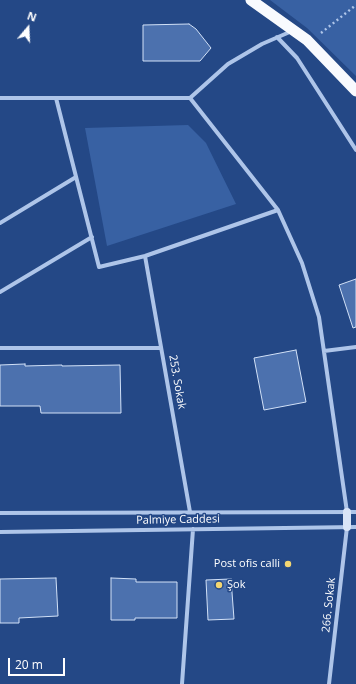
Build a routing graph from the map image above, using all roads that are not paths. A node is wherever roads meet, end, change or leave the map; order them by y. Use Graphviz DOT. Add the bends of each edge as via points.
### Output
graph roads {
  1 [pos="252,0"];
  2 [pos="294,30"];
  3 [pos="277,37"];
  4 [pos="356,92"];
  5 [pos="0,98"];
  6 [pos="56,98"];
  7 [pos="190,98"];
  8 [pos="356,150"];
  9 [pos="76,177"];
  10 [pos="278,210"];
  11 [pos="0,223"];
  12 [pos="92,237"];
  13 [pos="145,256"];
  14 [pos="0,292"];
  15 [pos="356,346"];
  16 [pos="0,348"];
  17 [pos="161,348"];
  18 [pos="324,351"];
  19 [pos="190,512"];
  20 [pos="347,512"];
  21 [pos="356,512"];
  22 [pos="0,513"];
  23 [pos="347,527"];
  24 [pos="356,527"];
  25 [pos="193,529"];
  26 [pos="0,532"];
  27 [pos="182,684"];
  28 [pos="330,684"];
  1 -- 2 [label="highway"];
  2 -- 3 [label="street"];
  2 -- 4 [label="highway" via="311,44"];
  3 -- 7 [label="street" via="228,64"];
  3 -- 8 [label="street" via="297,58"];
  5 -- 6 [label="street"];
  6 -- 7 [label="street"];
  6 -- 9 [label="street"];
  7 -- 10 [label="street"];
  9 -- 11 [label="street"];
  9 -- 12 [label="street"];
  10 -- 13 [label="street"];
  10 -- 18 [label="street" via="304,269 319,317"];
  12 -- 13 [label="street" via="99,267"];
  12 -- 14 [label="street"];
  13 -- 17 [label="street, 253. Sokak"];
  15 -- 18 [label="street"];
  16 -- 17 [label="street"];
  17 -- 19 [label="street, 253. Sokak"];
  18 -- 20 [label="street"];
  19 -- 20 [label="street, Palmiye Caddesi"];
  19 -- 22 [label="street, Palmiye Caddesi"];
  20 -- 21 [label="street, Palmiye Caddesi"];
  20 -- 23 [label="main road"];
  23 -- 24 [label="street, Palmiye Caddesi"];
  23 -- 25 [label="street, Palmiye Caddesi"];
  23 -- 28 [label="street, 266. Sokak"];
  25 -- 26 [label="street, Palmiye Caddesi"];
  25 -- 27 [label="street"];
}
